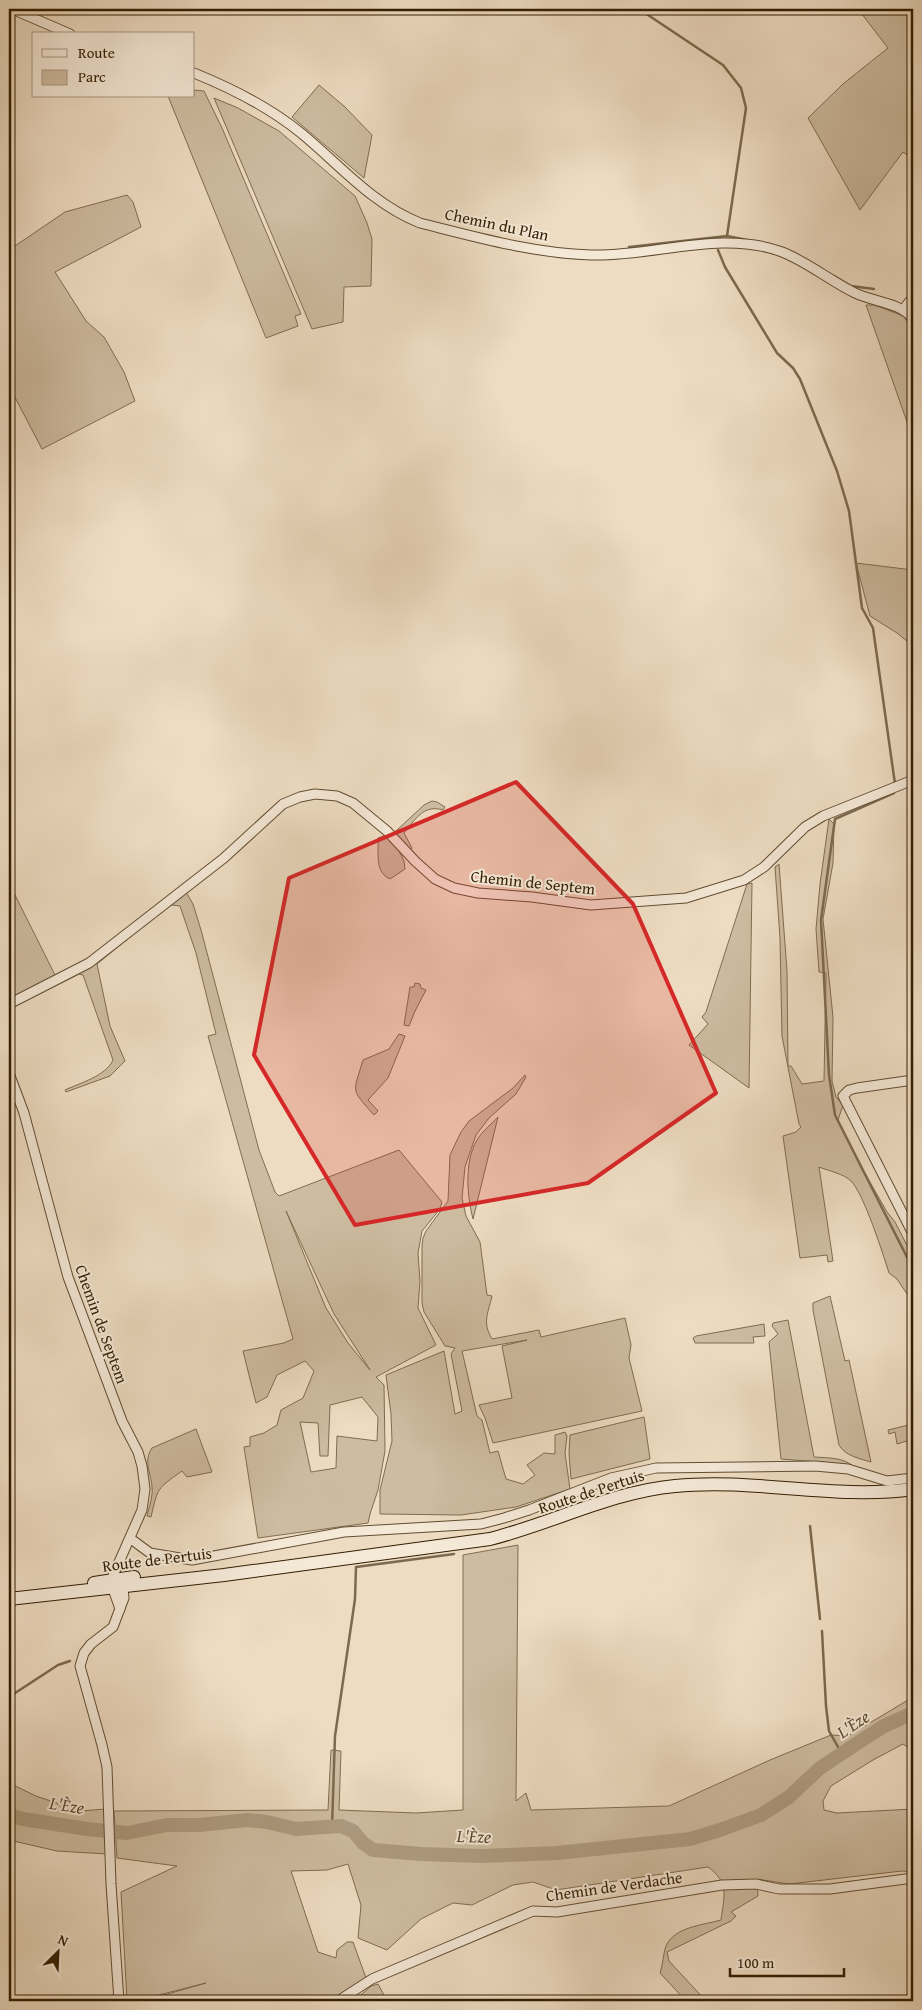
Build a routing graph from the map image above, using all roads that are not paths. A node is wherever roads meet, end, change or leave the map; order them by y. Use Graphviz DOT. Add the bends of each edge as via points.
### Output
graph roads {
  1 [pos="12,9"];
  2 [pos="65,32"];
  3 [pos="195,73"];
  4 [pos="913,303"];
  5 [pos="903,310"];
  6 [pos="913,319"];
  7 [pos="913,780"];
  8 [pos="9,1004"];
  9 [pos="9,1073"];
  10 [pos="913,1080"];
  11 [pos="913,1234"];
  12 [pos="913,1478"];
  13 [pos="913,1489"];
  14 [pos="131,1539"];
  15 [pos="116,1585"];
  16 [pos="9,1598"];
  17 [pos="913,1878"];
  18 [pos="119,2001"];
  19 [pos="338,2001"];
  1 -- 2 [label="street"];
  3 -- 5 [label="street, Chemin du Plan" via="268,110 300,132 379,201 420,223 521,248 591,255 642,253 722,242 751,244 783,252 860,296"];
  4 -- 5 [label="street" via="909,302"];
  5 -- 6 [label="street, Chemin du Plan"];
  7 -- 8 [label="street, Chemin de Septem" via="823,816 805,827 764,867 744,880 686,898 591,905 454,888 435,879 387,830 353,803 337,796 315,794 300,797 283,804 224,858 89,963"];
  9 -- 14 [label="street, Chemin de Septem" via="24,1113 68,1277 142,1466 145,1498"];
  10 -- 11 [label="street" via="849,1090 843,1096"];
  12 -- 14 [label="street" via="887,1481 848,1469 816,1466 656,1468 611,1478 529,1510 481,1524 344,1532 192,1560 150,1553"];
  13 -- 15 [label="main road, Route de Pertuis" via="860,1493 676,1485 618,1497 490,1539"];
  14 -- 15 [label="street, Chemin de Septem" via="116,1565"];
  15 -- 16 [label="main road, Route de Pertuis"];
  15 -- 18 [label="street" via="120,1609 112,1627 84,1653 80,1666 104,1754 108,1782"];
  17 -- 19 [label="street, Chemin de Verdache" via="830,1889 722,1885 566,1910 533,1911 372,1979"];
}
